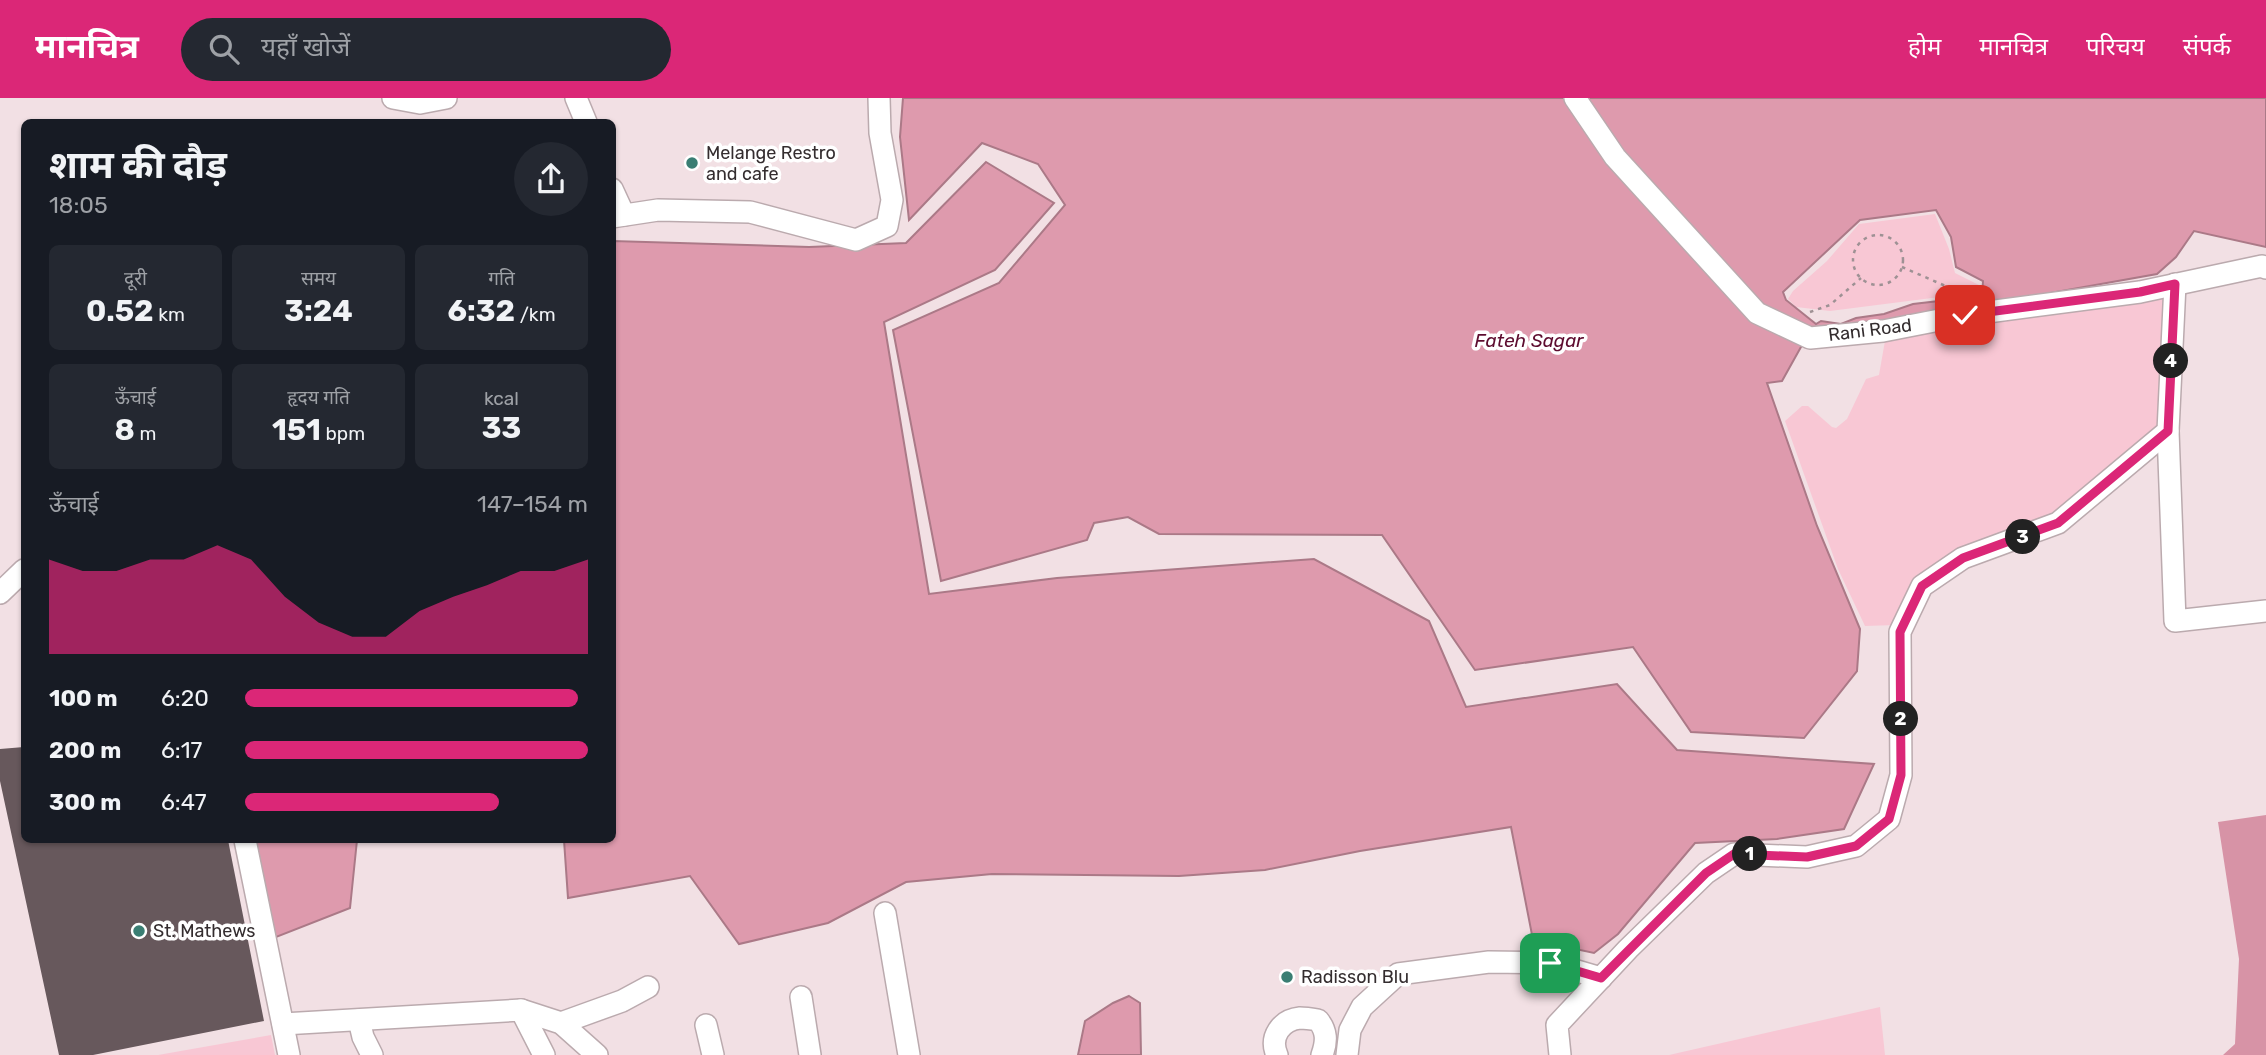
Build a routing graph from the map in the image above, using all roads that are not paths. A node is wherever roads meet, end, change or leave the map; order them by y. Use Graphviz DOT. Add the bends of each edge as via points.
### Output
graph roads {
  1 [pos="393,98"];
  2 [pos="446,98"];
  3 [pos="576,98"];
  4 [pos="879,98"];
  5 [pos="1575,98"];
  6 [pos="585,119"];
  7 [pos="618,216"];
  8 [pos="2266,268"];
  9 [pos="2175,284"];
  10 [pos="2168,431"];
  11 [pos="21,573"];
  12 [pos="0,593"];
  13 [pos="2266,611"];
  14 [pos="246,843"];
  15 [pos="885,913"];
  16 [pos="1601,978"];
  17 [pos="648,987"];
  18 [pos="801,997"];
  19 [pos="521,1010"];
  20 [pos="359,1020"];
  21 [pos="561,1023"];
  22 [pos="283,1024"];
  23 [pos="706,1025"];
  24 [pos="289,1055"];
  25 [pos="372,1055"];
  26 [pos="544,1055"];
  27 [pos="597,1055"];
  28 [pos="713,1055"];
  29 [pos="810,1055"];
  30 [pos="909,1055"];
  31 [pos="1277,1055"];
  32 [pos="1322,1055"];
  33 [pos="1347,1055"];
  34 [pos="1560,1055"];
  1 -- 2 [label="street" via="420,103"];
  3 -- 6 [label="street"];
  4 -- 7 [label="street" via="892,200 887,226 856,240 750,212 658,211"];
  5 -- 9 [label="street, Rani Road" via="1615,156 1757,313 1810,338 1884,331"];
  8 -- 9 [label="street, Rani Road"];
  9 -- 10 [label="street"];
  10 -- 13 [label="street" via="2175,621"];
  10 -- 16 [label="street" via="2058,523 1963,558 1922,586 1900,632 1901,775 1889,819 1856,846 1807,857 1734,854 1706,873"];
  11 -- 12 [label="street"];
  14 -- 22 [label="street"];
  15 -- 30 [label="street"];
  16 -- 33 [label="street" via="1550,963 1489,962 1398,974 1362,1007 1350,1030"];
  16 -- 34 [label="street" via="1557,1024"];
  17 -- 21 [label="street"];
  18 -- 29 [label="street"];
  19 -- 20 [label="street"];
  19 -- 21 [label="street"];
  19 -- 26 [label="street"];
  20 -- 22 [label="street"];
  20 -- 25 [label="street"];
  21 -- 27 [label="street"];
  22 -- 24 [label="street"];
  23 -- 28 [label="street"];
  31 -- 32 [label="street" via="1277,1032 1300,1018 1318,1020 1325,1028"];
}
